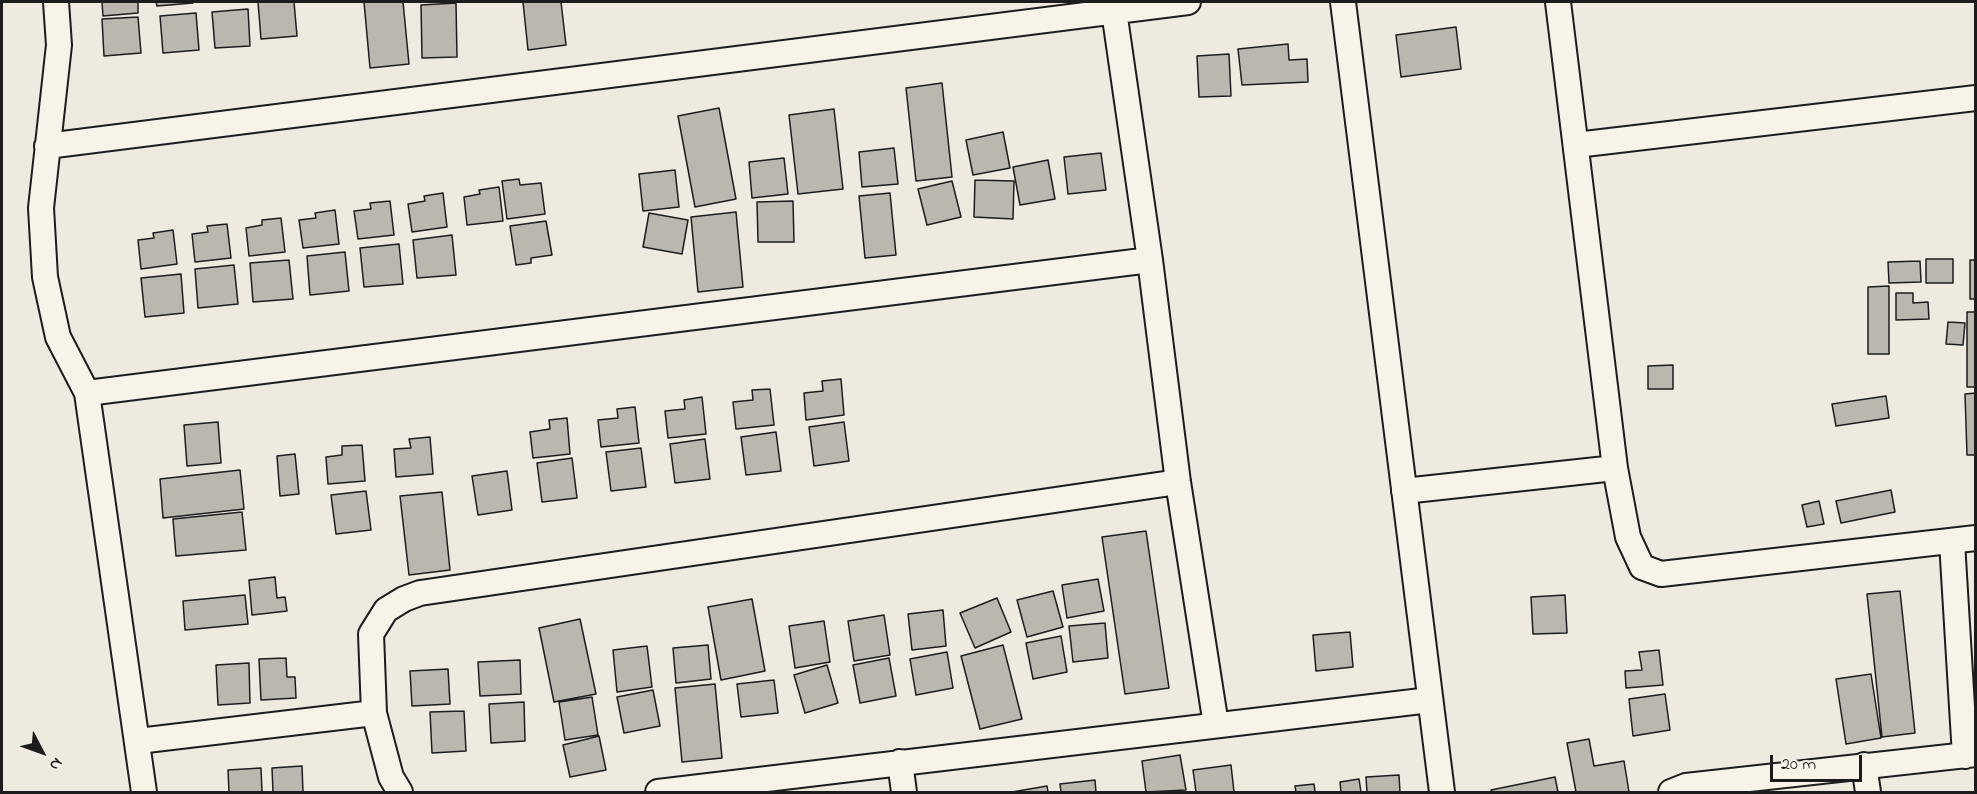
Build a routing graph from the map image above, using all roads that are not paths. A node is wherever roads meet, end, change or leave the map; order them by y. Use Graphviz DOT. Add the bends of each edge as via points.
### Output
graph roads {
  1 [pos="56,2"];
  2 [pos="1188,2"];
  3 [pos="1342,2"];
  4 [pos="1558,2"];
  5 [pos="1114,11"];
  6 [pos="1976,98"];
  7 [pos="1576,145"];
  8 [pos="47,146"];
  9 [pos="1150,260"];
  10 [pos="87,393"];
  11 [pos="1615,468"];
  12 [pos="1178,482"];
  13 [pos="1404,491"];
  14 [pos="1976,538"];
  15 [pos="1952,542"];
  16 [pos="1430,700"];
  17 [pos="374,713"];
  18 [pos="1216,725"];
  19 [pos="138,741"];
  20 [pos="1970,755"];
  21 [pos="900,762"];
  22 [pos="1864,765"];
  23 [pos="144,792"];
  24 [pos="400,792"];
  25 [pos="658,792"];
  26 [pos="904,792"];
  27 [pos="1442,792"];
  28 [pos="1671,792"];
  29 [pos="1868,792"];
  1 -- 8 [label="street" via="59,45"];
  2 -- 5 [label="street"];
  3 -- 13 [label="street"];
  4 -- 7 [label="street"];
  5 -- 8 [label="street"];
  5 -- 9 [label="street"];
  6 -- 7 [label="street"];
  7 -- 11 [label="street"];
  8 -- 10 [label="street" via="41,208 45,277 58,337"];
  9 -- 10 [label="street"];
  9 -- 12 [label="street"];
  10 -- 19 [label="street"];
  11 -- 13 [label="street"];
  11 -- 15 [label="street" via="1633,552 1642,567 1661,574"];
  12 -- 17 [label="street" via="420,593 386,610 371,634"];
  12 -- 18 [label="street"];
  13 -- 16 [label="street"];
  14 -- 15 [label="street"];
  15 -- 20 [label="street"];
  16 -- 18 [label="street"];
  16 -- 27 [label="street"];
  17 -- 19 [label="street"];
  17 -- 24 [label="street" via="391,777"];
  18 -- 21 [label="street"];
  19 -- 23 [label="street"];
  20 -- 22 [label="street"];
  21 -- 25 [label="street"];
  21 -- 26 [label="street"];
  22 -- 28 [label="street" via="1686,786"];
  22 -- 29 [label="street"];
}
